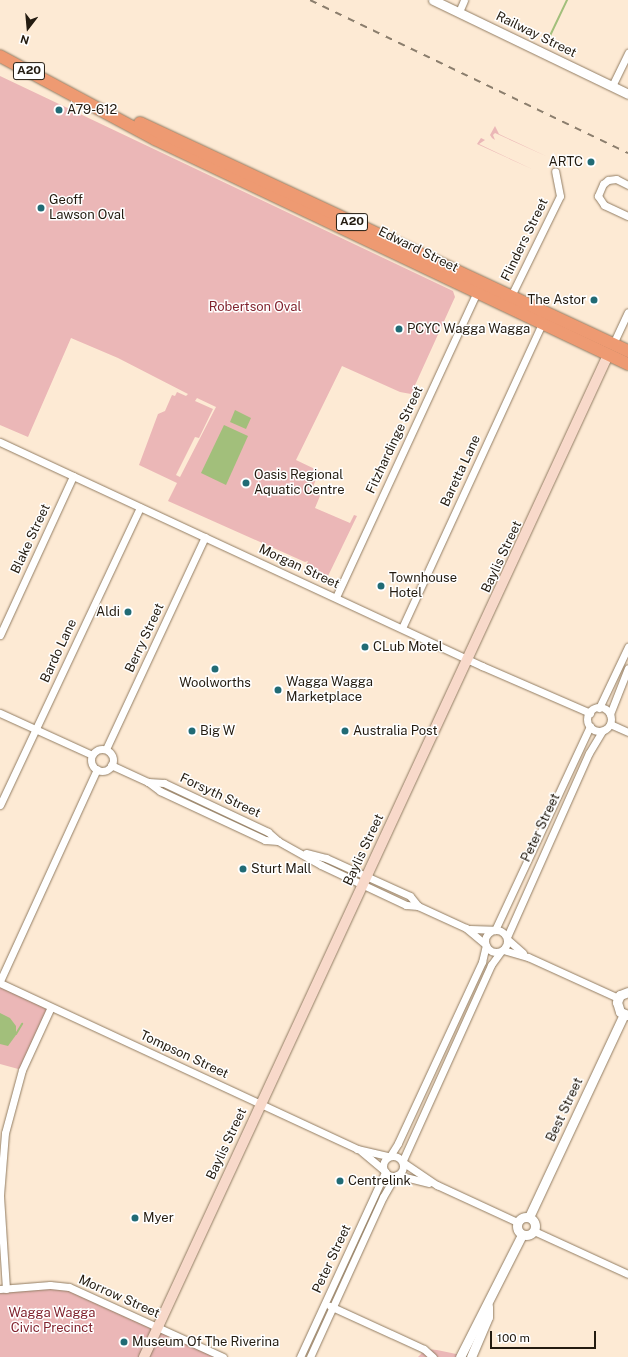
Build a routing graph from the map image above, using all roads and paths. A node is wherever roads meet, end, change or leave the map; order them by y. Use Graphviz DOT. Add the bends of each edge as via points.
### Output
graph roads {
  1 [pos="433,0"];
  2 [pos="464,0"];
  3 [pos="458,12"];
  4 [pos="628,53"];
  5 [pos="0,56"];
  6 [pos="0,61"];
  7 [pos="58,86"];
  8 [pos="612,86"];
  9 [pos="628,94"];
  10 [pos="90,102"];
  11 [pos="555,171"];
  12 [pos="628,185"];
  13 [pos="628,216"];
  14 [pos="482,282"];
  15 [pos="476,294"];
  16 [pos="511,296"];
  17 [pos="628,312"];
  18 [pos="542,324"];
  19 [pos="611,349"];
  20 [pos="628,351"];
  21 [pos="628,364"];
  22 [pos="0,442"];
  23 [pos="73,476"];
  24 [pos="140,507"];
  25 [pos="205,537"];
  26 [pos="336,597"];
  27 [pos="402,628"];
  28 [pos="0,634"];
  29 [pos="628,647"];
  30 [pos="468,659"];
  31 [pos="625,663"];
  32 [pos="628,668"];
  33 [pos="599,708"];
  34 [pos="0,713"];
  35 [pos="590,713"];
  36 [pos="610,714"];
  37 [pos="610,724"];
  38 [pos="590,726"];
  39 [pos="35,730"];
  40 [pos="602,731"];
  41 [pos="628,732"];
  42 [pos="106,749"];
  43 [pos="92,755"];
  44 [pos="111,765"];
  45 [pos="97,770"];
  46 [pos="568,778"];
  47 [pos="576,781"];
  48 [pos="0,805"];
  49 [pos="552,810"];
  50 [pos="561,814"];
  51 [pos="534,849"];
  52 [pos="543,853"];
  53 [pos="364,881"];
  54 [pos="518,883"];
  55 [pos="527,887"];
  56 [pos="466,928"];
  57 [pos="494,930"];
  58 [pos="507,938"];
  59 [pos="485,944"];
  60 [pos="502,951"];
  61 [pos="528,957"];
  62 [pos="0,982"];
  63 [pos="628,992"];
  64 [pos="618,998"];
  65 [pos="465,999"];
  66 [pos="473,1003"];
  67 [pos="50,1007"];
  68 [pos="626,1015"];
  69 [pos="450,1031"];
  70 [pos="459,1035"];
  71 [pos="432,1072"];
  72 [pos="440,1076"];
  73 [pos="261,1104"];
  74 [pos="417,1104"];
  75 [pos="425,1108"];
  76 [pos="358,1149"];
  77 [pos="389,1156"];
  78 [pos="403,1162"];
  79 [pos="385,1171"];
  80 [pos="396,1176"];
  81 [pos="437,1185"];
  82 [pos="529,1217"];
  83 [pos="517,1222"];
  84 [pos="366,1225"];
  85 [pos="534,1231"];
  86 [pos="522,1235"];
  87 [pos="348,1254"];
  88 [pos="356,1257"];
  89 [pos="628,1274"];
  90 [pos="3,1289"];
  91 [pos="325,1304"];
  92 [pos="488,1306"];
  93 [pos="333,1307"];
  94 [pos="158,1327"];
  95 [pos="144,1357"];
  96 [pos="223,1357"];
  97 [pos="300,1357"];
  98 [pos="310,1357"];
  99 [pos="433,1357"];
  100 [pos="462,1357"];
  101 [pos="471,1357"];
  1 -- 3 [label="street, Railway Street"];
  2 -- 3 [label="street"];
  3 -- 8 [label="street, Railway Street"];
  4 -- 8 [label="street"];
  5 -- 7 [label="highway, Edward Street / A20"];
  6 -- 7 [label="highway, Edward Street / A20"];
  7 -- 10 [label="highway, Edward Street / A20"];
  8 -- 9 [label="street, Railway Street"];
  10 -- 14 [label="highway, Edward Street / A20" via="159,131"];
  10 -- 15 [label="highway, Edward Street / A20" via="155,139"];
  11 -- 16 [label="street, Flinders Street" via="560,196"];
  12 -- 13 [label="street" via="610,179 603,184 598,196 604,205"];
  14 -- 15 [label="highway"];
  14 -- 16 [label="highway, Edward Street / A20"];
  15 -- 18 [label="highway, Edward Street / A20"];
  15 -- 26 [label="street, Fitzhardinge Street"];
  16 -- 19 [label="highway, Edward Street / A20"];
  17 -- 19 [label="street"];
  18 -- 19 [label="highway, Edward Street / A20"];
  18 -- 27 [label="street, Baretta Lane"];
  19 -- 20 [label="highway, Edward Street / A20"];
  19 -- 21 [label="highway, Edward Street / A20"];
  19 -- 30 [label="main road, Baylis Street"];
  22 -- 23 [label="street, Morgan Street"];
  23 -- 24 [label="street, Morgan Street"];
  23 -- 28 [label="street, Blake Street"];
  24 -- 25 [label="street, Morgan Street"];
  24 -- 39 [label="street, Bardo Lane"];
  25 -- 26 [label="street, Morgan Street"];
  25 -- 42 [label="street, Berry Street"];
  26 -- 27 [label="street, Morgan Street"];
  27 -- 30 [label="street, Morgan Street"];
  29 -- 31 [label="street"];
  30 -- 35 [label="street, Morgan Street"];
  30 -- 53 [label="main road, Baylis Street"];
  31 -- 33 [label="street"];
  32 -- 36 [label="street"];
  33 -- 35 [label="street"];
  33 -- 36 [label="street"];
  34 -- 39 [label="street"];
  35 -- 38 [label="street"];
  36 -- 37 [label="street"];
  37 -- 40 [label="street"];
  37 -- 41 [label="street"];
  38 -- 40 [label="street"];
  38 -- 46 [label="street, Peter Street"];
  39 -- 43 [label="street"];
  39 -- 48 [label="street, Bardo Lane"];
  40 -- 47 [label="street, Peter Street"];
  42 -- 43 [label="street" via="97,750"];
  42 -- 44 [label="street" via="113,758"];
  43 -- 45 [label="street" via="91,761"];
  44 -- 45 [label="street" via="104,771"];
  44 -- 53 [label="street, Forsyth Street" via="259,837 278,841 321,865"];
  45 -- 62 [label="street"];
  46 -- 47 [label="street"];
  46 -- 49 [label="street, Peter Street"];
  47 -- 50 [label="street, Peter Street"];
  49 -- 50 [label="street"];
  49 -- 51 [label="street, Peter Street"];
  50 -- 52 [label="street, Peter Street"];
  51 -- 52 [label="street"];
  51 -- 54 [label="street, Peter Street"];
  52 -- 55 [label="street, Peter Street"];
  53 -- 56 [label="street, Forsyth Street" via="406,905 418,906"];
  53 -- 73 [label="main road, Baylis Street"];
  54 -- 55 [label="street"];
  54 -- 57 [label="street, Peter Street"];
  55 -- 58 [label="street, Peter Street"];
  56 -- 57 [label="street, Forsyth Street"];
  56 -- 59 [label="street, Forsyth Street"];
  57 -- 58 [label="street" via="500,930"];
  57 -- 59 [label="street" via="486,936"];
  58 -- 60 [label="street"];
  58 -- 61 [label="street"];
  59 -- 60 [label="street" via="490,950"];
  59 -- 65 [label="street" via="482,962"];
  60 -- 61 [label="street"];
  60 -- 66 [label="street" via="491,965"];
  61 -- 64 [label="street"];
  62 -- 67 [label="street, Tompson Street"];
  63 -- 64 [label="street"];
  64 -- 68 [label="street" via="618,1009"];
  65 -- 66 [label="street"];
  65 -- 69 [label="street"];
  66 -- 70 [label="street"];
  67 -- 73 [label="street, Tompson Street"];
  67 -- 90 [label="street" via="22,1070 5,1133 0,1202"];
  68 -- 82 [label="street, Best Street"];
  69 -- 70 [label="street"];
  69 -- 71 [label="street"];
  70 -- 72 [label="street"];
  71 -- 72 [label="street"];
  71 -- 74 [label="street"];
  72 -- 75 [label="street"];
  73 -- 76 [label="street, Tompson Street"];
  73 -- 94 [label="main road, Baylis Street"];
  74 -- 75 [label="street"];
  74 -- 77 [label="street"];
  75 -- 78 [label="street"];
  76 -- 77 [label="street, Tompson Street"];
  76 -- 79 [label="street, Tompson Street"];
  77 -- 78 [label="street" via="397,1156"];
  77 -- 79 [label="street" via="384,1161"];
  78 -- 80 [label="street" via="403,1169"];
  78 -- 81 [label="street"];
  79 -- 80 [label="street"];
  79 -- 84 [label="street, Peter Street"];
  80 -- 81 [label="street"];
  80 -- 84 [label="street, Peter Street"];
  81 -- 83 [label="street"];
  82 -- 83 [label="street"];
  82 -- 85 [label="street" via="535,1224"];
  83 -- 86 [label="street" via="518,1231"];
  84 -- 87 [label="street, Peter Street"];
  84 -- 88 [label="street, Peter Street"];
  85 -- 86 [label="street" via="528,1236"];
  85 -- 89 [label="street"];
  86 -- 92 [label="street"];
  87 -- 88 [label="street"];
  87 -- 91 [label="street, Peter Street"];
  88 -- 93 [label="street, Peter Street"];
  90 -- 94 [label="street, Morrow Street" via="50,1285 69,1287"];
  91 -- 93 [label="street"];
  91 -- 97 [label="street, Peter Street"];
  92 -- 100 [label="street"];
  92 -- 101 [label="street" via="488,1317"];
  93 -- 98 [label="street, Peter Street"];
  93 -- 99 [label="street" via="424,1349"];
  94 -- 95 [label="main road, Baylis Street"];
  94 -- 96 [label="street, Morrow Street"];
}
